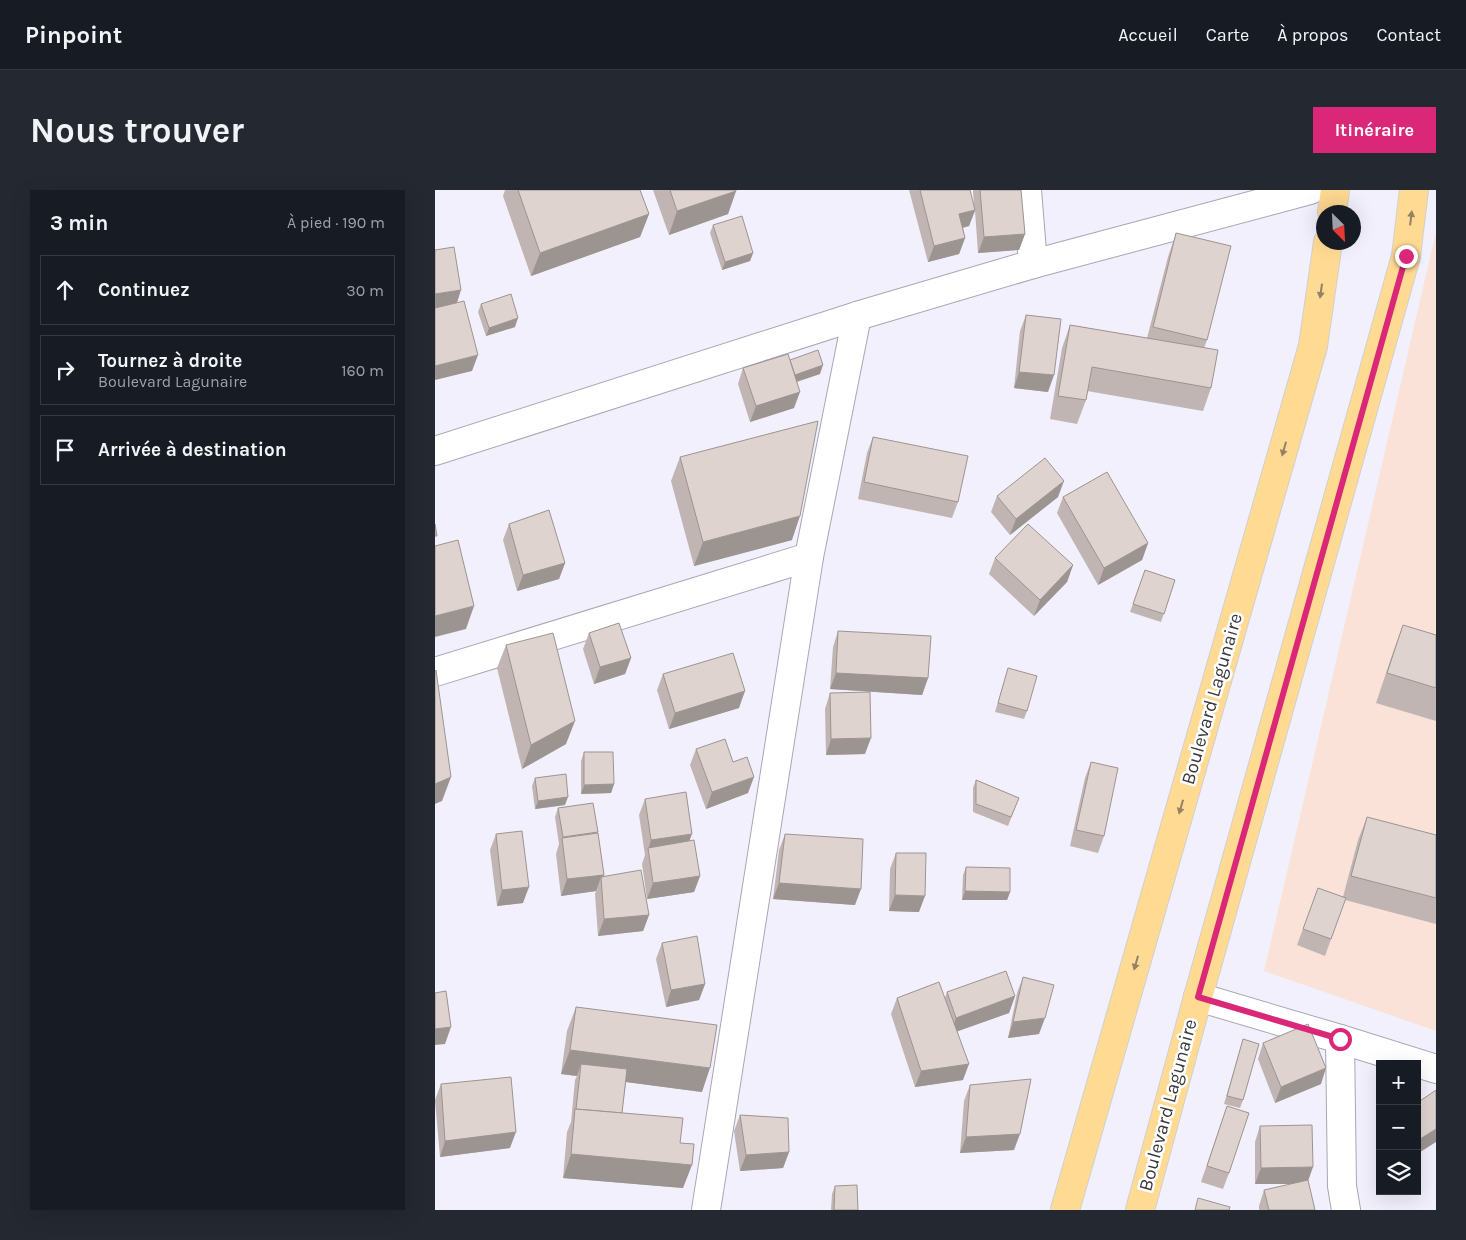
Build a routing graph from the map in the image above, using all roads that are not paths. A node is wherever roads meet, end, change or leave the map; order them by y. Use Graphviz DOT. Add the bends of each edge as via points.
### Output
graph roads {
  1 [pos="1027,190"];
  2 [pos="1310,190"];
  3 [pos="1335,190"];
  4 [pos="1414,190"];
  5 [pos="1333,205"];
  6 [pos="1327,250"];
  7 [pos="1033,264"];
  8 [pos="857,316"];
  9 [pos="435,451"];
  10 [pos="809,557"];
  11 [pos="435,672"];
  12 [pos="1198,997"];
  13 [pos="1340,1039"];
  14 [pos="1436,1069"];
  15 [pos="705,1210"];
  16 [pos="1065,1210"];
  17 [pos="1140,1210"];
  18 [pos="1346,1210"];
  1 -- 7 [label="street"];
  2 -- 7 [label="street"];
  3 -- 5 [label="main road"];
  12 -- 4 [label="main road, Boulevard Lagunaire, one-way" via="1406,256"];
  6 -- 16 [label="main road, Boulevard Lagunaire, one-way" via="1313,346"];
  7 -- 8 [label="street"];
  8 -- 9 [label="street"];
  8 -- 10 [label="street"];
  10 -- 11 [label="street"];
  10 -- 15 [label="street"];
  12 -- 13 [label="street"];
  12 -- 17 [label="main road, Boulevard Lagunaire"];
  13 -- 14 [label="street"];
  13 -- 18 [label="street" via="1342,1186"];
}
